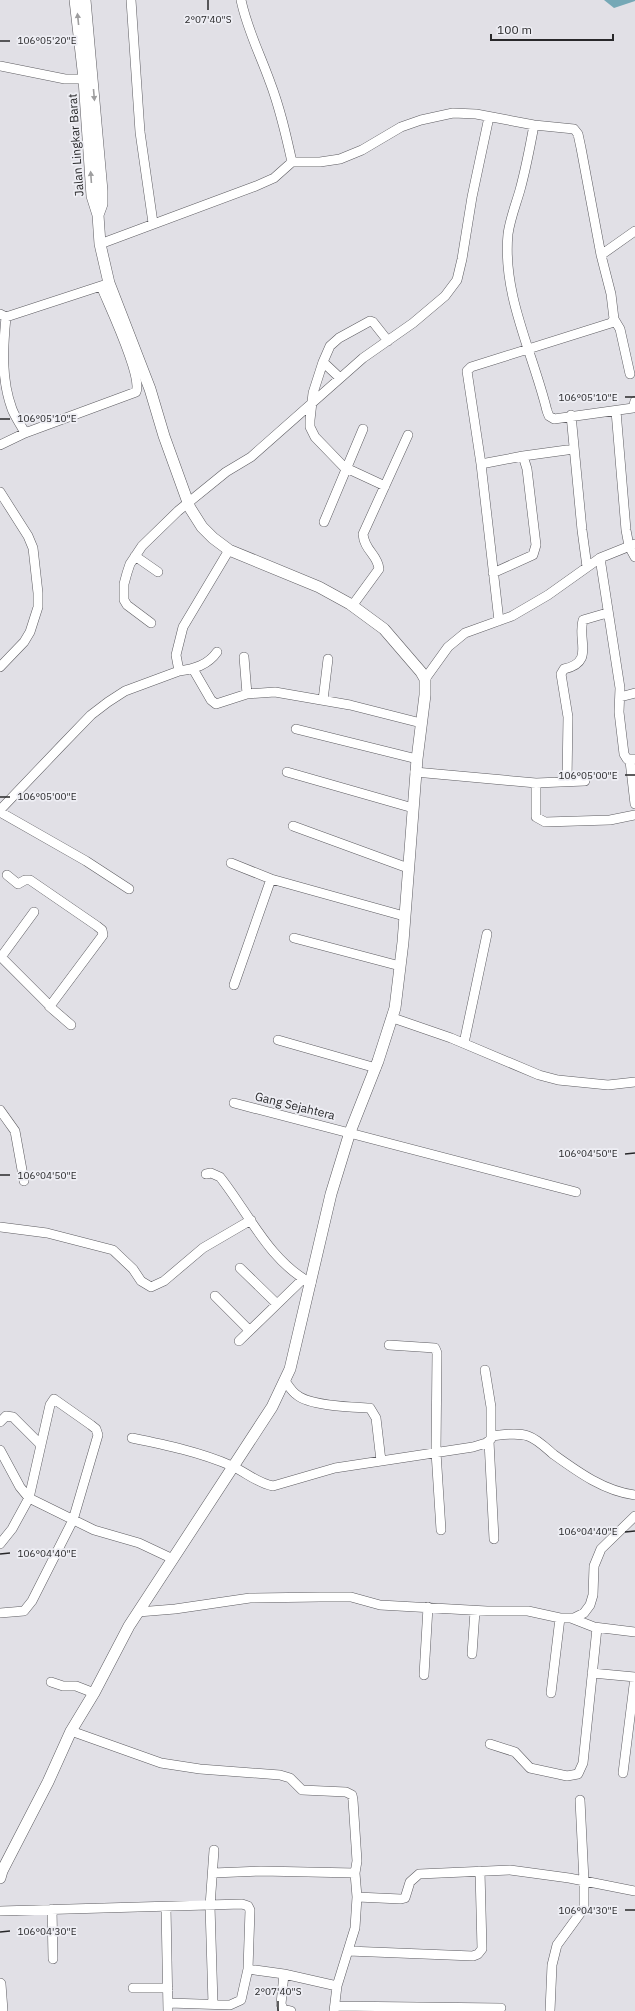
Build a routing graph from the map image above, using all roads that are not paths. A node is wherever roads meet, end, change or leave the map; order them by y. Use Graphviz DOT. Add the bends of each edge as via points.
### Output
graph roads {
  1 [pos="75,0"];
  2 [pos="85,0"];
  3 [pos="131,0"];
  4 [pos="241,0"];
  5 [pos="0,66"];
  6 [pos="88,79"];
  7 [pos="489,117"];
  8 [pos="534,125"];
  9 [pos="292,162"];
  10 [pos="153,223"];
  11 [pos="635,231"];
  12 [pos="100,244"];
  13 [pos="601,255"];
  14 [pos="105,285"];
  15 [pos="3,316"];
  16 [pos="614,319"];
  17 [pos="388,341"];
  18 [pos="528,349"];
  19 [pos="1,356"];
  20 [pos="323,362"];
  21 [pos="630,374"];
  22 [pos="340,378"];
  23 [pos="635,401"];
  24 [pos="312,404"];
  25 [pos="616,411"];
  26 [pos="571,415"];
  27 [pos="363,429"];
  28 [pos="26,433"];
  29 [pos="408,435"];
  30 [pos="0,445"];
  31 [pos="574,449"];
  32 [pos="523,456"];
  33 [pos="481,464"];
  34 [pos="347,469"];
  35 [pos="385,486"];
  36 [pos="0,492"];
  37 [pos="188,503"];
  38 [pos="324,522"];
  39 [pos="632,545"];
  40 [pos="229,550"];
  41 [pos="136,556"];
  42 [pos="635,557"];
  43 [pos="600,558"];
  44 [pos="587,567"];
  45 [pos="158,572"];
  46 [pos="493,573"];
  47 [pos="352,606"];
  48 [pos="607,614"];
  49 [pos="499,621"];
  50 [pos="151,623"];
  51 [pos="217,652"];
  52 [pos="244,657"];
  53 [pos="328,659"];
  54 [pos="0,667"];
  55 [pos="193,669"];
  56 [pos="179,671"];
  57 [pos="425,679"];
  58 [pos="635,693"];
  59 [pos="247,694"];
  60 [pos="620,697"];
  61 [pos="323,700"];
  62 [pos="421,723"];
  63 [pos="296,729"];
  64 [pos="417,759"];
  65 [pos="633,760"];
  66 [pos="287,772"];
  67 [pos="415,772"];
  68 [pos="567,781"];
  69 [pos="585,781"];
  70 [pos="536,783"];
  71 [pos="635,804"];
  72 [pos="413,808"];
  73 [pos="0,811"];
  74 [pos="635,815"];
  75 [pos="293,826"];
  76 [pos="231,863"];
  77 [pos="408,868"];
  78 [pos="7,875"];
  79 [pos="271,879"];
  80 [pos="129,889"];
  81 [pos="34,912"];
  82 [pos="404,916"];
  83 [pos="487,934"];
  84 [pos="294,938"];
  85 [pos="1,957"];
  86 [pos="400,966"];
  87 [pos="234,985"];
  88 [pos="49,1006"];
  89 [pos="393,1018"];
  90 [pos="71,1025"];
  91 [pos="278,1040"];
  92 [pos="464,1043"];
  93 [pos="376,1068"];
  94 [pos="635,1082"];
  95 [pos="234,1103"];
  96 [pos="0,1110"];
  97 [pos="350,1132"];
  98 [pos="206,1174"];
  99 [pos="24,1181"];
  100 [pos="576,1192"];
  101 [pos="251,1220"];
  102 [pos="0,1227"];
  103 [pos="240,1268"];
  104 [pos="307,1281"];
  105 [pos="215,1296"];
  106 [pos="277,1304"];
  107 [pos="249,1330"];
  108 [pos="239,1340"];
  109 [pos="389,1345"];
  110 [pos="485,1370"];
  111 [pos="285,1381"];
  112 [pos="0,1422"];
  113 [pos="132,1438"];
  114 [pos="490,1439"];
  115 [pos="41,1444"];
  116 [pos="0,1450"];
  117 [pos="436,1452"];
  118 [pos="381,1461"];
  119 [pos="233,1467"];
  120 [pos="635,1494"];
  121 [pos="29,1498"];
  122 [pos="635,1516"];
  123 [pos="73,1520"];
  124 [pos="441,1530"];
  125 [pos="494,1539"];
  126 [pos="0,1544"];
  127 [pos="173,1559"];
  128 [pos="428,1607"];
  129 [pos="475,1611"];
  130 [pos="138,1612"];
  131 [pos="0,1613"];
  132 [pos="565,1618"];
  133 [pos="597,1628"];
  134 [pos="635,1632"];
  135 [pos="472,1654"];
  136 [pos="592,1673"];
  137 [pos="424,1675"];
  138 [pos="635,1677"];
  139 [pos="51,1682"];
  140 [pos="94,1693"];
  141 [pos="551,1693"];
  142 [pos="71,1731"];
  143 [pos="490,1744"];
  144 [pos="623,1773"];
  145 [pos="580,1800"];
  146 [pos="214,1850"];
  147 [pos="480,1871"];
  148 [pos="355,1873"];
  149 [pos="213,1874"];
  150 [pos="0,1878"];
  151 [pos="584,1881"];
  152 [pos="635,1892"];
  153 [pos="357,1898"];
  154 [pos="210,1906"];
  155 [pos="166,1907"];
  156 [pos="52,1909"];
  157 [pos="0,1910"];
  158 [pos="348,1951"];
  159 [pos="53,1959"];
  160 [pos="248,1969"];
  161 [pos="284,1974"];
  162 [pos="0,1984"];
  163 [pos="337,1986"];
  164 [pos="133,1988"];
  165 [pos="168,1988"];
  166 [pos="213,2004"];
  167 [pos="168,2007"];
  168 [pos="501,2008"];
  169 [pos="334,2009"];
  170 [pos="2,2011"];
  171 [pos="291,2011"];
  172 [pos="550,2011"];
  6 -- 1 [label="street, Jalan Lingkar Barat, one-way"];
  2 -- 6 [label="street, Jalan Lingkar Barat"];
  3 -- 10 [label="street" via="140,132"];
  4 -- 9 [label="street" via="251,38 270,80 283,120"];
  5 -- 6 [label="street" via="64,79"];
  6 -- 12 [label="street, Jalan Lingkar Barat" via="102,191 102,204 98,215"];
  7 -- 8 [label="street"];
  7 -- 9 [label="street" via="465,113 441,115 401,127 362,150 340,159"];
  7 -- 17 [label="street" via="456,280 445,296"];
  8 -- 13 [label="street" via="570,128 578,134"];
  8 -- 18 [label="street" via="524,176 508,234 512,290"];
  9 -- 10 [label="street" via="274,178 256,186"];
  10 -- 12 [label="street"];
  11 -- 13 [label="street"];
  12 -- 14 [label="street, Jalan Lingkar Barat"];
  13 -- 16 [label="street" via="611,294"];
  14 -- 15 [label="street"];
  14 -- 28 [label="street" via="132,360 138,385 136,392"];
  14 -- 37 [label="street, Jalan Lingkar Barat" via="150,389"];
  15 -- 19 [label="street"];
  16 -- 18 [label="street" via="611,323"];
  16 -- 21 [label="street" via="620,328"];
  17 -- 20 [label="street" via="373,322 366,322 330,346"];
  17 -- 22 [label="street"];
  18 -- 26 [label="street" via="549,416 554,419"];
  18 -- 33 [label="street" via="471,367 466,371"];
  19 -- 28 [label="street" via="12,410"];
  20 -- 22 [label="street"];
  20 -- 24 [label="street"];
  22 -- 24 [label="street"];
  23 -- 25 [label="street" via="633,408"];
  24 -- 34 [label="street" via="310,427 315,437 326,451"];
  24 -- 37 [label="street" via="251,457 226,472"];
  25 -- 26 [label="street"];
  25 -- 39 [label="street" via="623,506"];
  26 -- 31 [label="street"];
  27 -- 34 [label="street"];
  28 -- 30 [label="street"];
  29 -- 35 [label="street"];
  31 -- 32 [label="street"];
  31 -- 44 [label="street"];
  32 -- 33 [label="street"];
  32 -- 46 [label="street" via="527,469 535,551 528,559"];
  33 -- 46 [label="street"];
  34 -- 35 [label="street"];
  34 -- 38 [label="street"];
  35 -- 47 [label="street" via="363,534 365,546 379,569"];
  36 -- 54 [label="street" via="33,548 38,593 38,607 30,632"];
  37 -- 40 [label="street, Jalan Lingkar Barat" via="202,527"];
  37 -- 41 [label="street" via="147,541"];
  39 -- 42 [label="street"];
  39 -- 43 [label="street"];
  40 -- 47 [label="street, Jalan Lingkar Barat" via="319,587"];
  40 -- 56 [label="street" via="183,628 176,656"];
  41 -- 45 [label="street"];
  41 -- 50 [label="street" via="130,564 124,584 124,600 127,606"];
  43 -- 44 [label="street"];
  43 -- 48 [label="street"];
  44 -- 49 [label="street" via="548,595"];
  46 -- 49 [label="street"];
  47 -- 57 [label="street, Jalan Lingkar Barat" via="384,629 417,666"];
  48 -- 60 [label="street"];
  48 -- 68 [label="street" via="583,620 583,649 580,660 574,667 564,669 561,674 568,717"];
  49 -- 57 [label="street" via="465,633 448,647"];
  51 -- 55 [label="street" via="212,658"];
  52 -- 59 [label="street"];
  53 -- 61 [label="street"];
  55 -- 56 [label="street"];
  55 -- 59 [label="street" via="216,704"];
  56 -- 73 [label="street" via="125,691 108,702 72,735"];
  57 -- 62 [label="street"];
  58 -- 60 [label="street"];
  59 -- 61 [label="street" via="275,692"];
  60 -- 65 [label="street" via="619,712 624,754"];
  61 -- 62 [label="street"];
  62 -- 64 [label="street"];
  63 -- 64 [label="street"];
  64 -- 67 [label="street"];
  65 -- 71 [label="street"];
  66 -- 72 [label="street"];
  67 -- 70 [label="street"];
  67 -- 72 [label="street"];
  68 -- 69 [label="street"];
  68 -- 70 [label="street"];
  70 -- 74 [label="street" via="536,817 545,822 610,820"];
  72 -- 77 [label="street"];
  73 -- 80 [label="street"];
  75 -- 77 [label="street"];
  76 -- 79 [label="street"];
  77 -- 82 [label="street"];
  78 -- 88 [label="street" via="18,884 30,880 61,899 102,930 103,935 99,942"];
  79 -- 82 [label="street"];
  79 -- 87 [label="street"];
  81 -- 85 [label="street"];
  82 -- 86 [label="street"];
  83 -- 92 [label="street"];
  84 -- 86 [label="street"];
  85 -- 88 [label="street"];
  86 -- 89 [label="street"];
  88 -- 90 [label="street"];
  89 -- 92 [label="street"];
  89 -- 93 [label="street"];
  91 -- 93 [label="street"];
  92 -- 94 [label="street" via="539,1075 558,1080 608,1085"];
  93 -- 97 [label="street"];
  95 -- 97 [label="street, Gang Sejahtera"];
  96 -- 99 [label="street" via="15,1131"];
  97 -- 100 [label="street, Gang Sejahtera"];
  97 -- 104 [label="street"];
  98 -- 101 [label="street" via="211,1173 220,1177"];
  101 -- 102 [label="street" via="204,1248 164,1281 151,1287 141,1281 133,1269 113,1250 47,1233"];
  101 -- 104 [label="street" via="283,1263"];
  103 -- 106 [label="street"];
  104 -- 106 [label="street"];
  104 -- 111 [label="street" via="290,1369"];
  105 -- 107 [label="street"];
  106 -- 107 [label="street"];
  107 -- 108 [label="street"];
  109 -- 117 [label="street" via="436,1349"];
  110 -- 114 [label="street" via="491,1407"];
  111 -- 118 [label="street" via="296,1395 305,1400 370,1408 376,1418"];
  111 -- 119 [label="street" via="272,1407"];
  112 -- 115 [label="street" via="6,1416 13,1417"];
  113 -- 119 [label="street" via="172,1447"];
  114 -- 117 [label="street" via="473,1447"];
  114 -- 120 [label="street" via="517,1434 528,1436 577,1471 619,1493"];
  114 -- 125 [label="street"];
  115 -- 121 [label="street"];
  115 -- 123 [label="street" via="50,1405 54,1399 96,1429 98,1435"];
  116 -- 121 [label="street" via="20,1487"];
  117 -- 118 [label="street"];
  117 -- 124 [label="street"];
  118 -- 119 [label="street" via="335,1468 273,1486 263,1484"];
  119 -- 127 [label="street"];
  121 -- 123 [label="street"];
  121 -- 126 [label="street" via="12,1529"];
  122 -- 132 [label="street" via="601,1549 594,1566 590,1605 579,1616"];
  123 -- 127 [label="street" via="94,1530 145,1545"];
  123 -- 131 [label="street" via="27,1608"];
  127 -- 130 [label="street"];
  128 -- 129 [label="street"];
  128 -- 130 [label="street" via="380,1605 351,1598 287,1596"];
  128 -- 137 [label="street"];
  129 -- 132 [label="street" via="528,1611"];
  129 -- 135 [label="street"];
  130 -- 140 [label="street"];
  132 -- 133 [label="street"];
  132 -- 141 [label="street"];
  133 -- 134 [label="street"];
  133 -- 136 [label="street"];
  136 -- 138 [label="street"];
  136 -- 143 [label="street" via="582,1763 578,1774 567,1776 530,1768 515,1752"];
  138 -- 144 [label="street"];
  139 -- 140 [label="street" via="63,1686 76,1686"];
  140 -- 142 [label="street"];
  142 -- 148 [label="street" via="161,1763 200,1769 280,1775 290,1778 302,1790 346,1792 352,1795 358,1861"];
  142 -- 150 [label="street"];
  145 -- 151 [label="street"];
  146 -- 149 [label="street"];
  147 -- 151 [label="street" via="510,1870"];
  147 -- 153 [label="street" via="419,1874 414,1876 405,1898 401,1899"];
  147 -- 158 [label="street" via="482,1949 478,1954 473,1956"];
  148 -- 149 [label="street" via="261,1871"];
  148 -- 153 [label="street"];
  149 -- 154 [label="street"];
  151 -- 152 [label="street"];
  151 -- 172 [label="street" via="584,1908 557,1945 552,1965"];
  153 -- 158 [label="street" via="355,1928"];
  154 -- 155 [label="street"];
  154 -- 160 [label="street" via="248,1906"];
  154 -- 166 [label="street"];
  155 -- 156 [label="street"];
  155 -- 165 [label="street"];
  156 -- 157 [label="street"];
  156 -- 159 [label="street"];
  158 -- 163 [label="street"];
  160 -- 161 [label="street"];
  160 -- 166 [label="street" via="241,2000 230,2005"];
  161 -- 163 [label="street"];
  161 -- 171 [label="street" via="281,2004 283,2009"];
  162 -- 170 [label="street"];
  163 -- 169 [label="street"];
  164 -- 165 [label="street"];
  165 -- 167 [label="street"];
  166 -- 167 [label="street"];
  168 -- 169 [label="street"];
}
